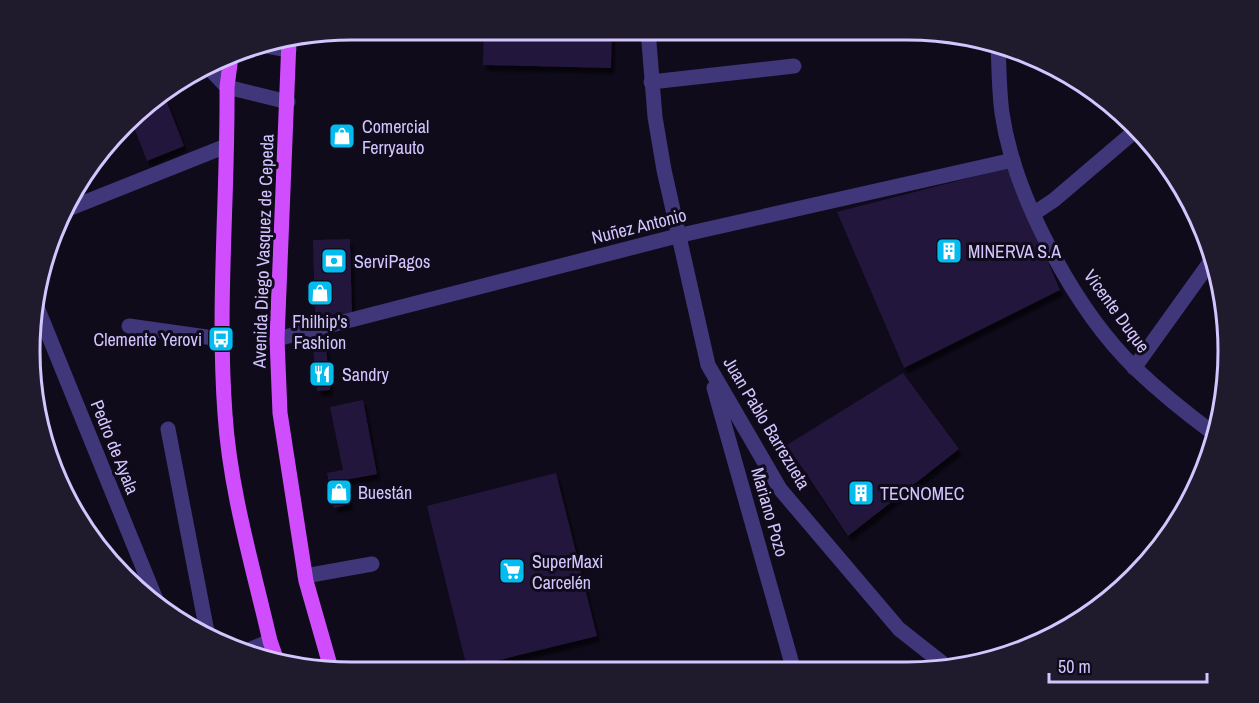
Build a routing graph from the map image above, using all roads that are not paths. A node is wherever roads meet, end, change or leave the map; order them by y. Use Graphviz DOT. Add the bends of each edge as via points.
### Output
graph roads {
  1 [pos="649,40"];
  2 [pos="289,47"];
  3 [pos="999,54"];
  4 [pos="230,65"];
  5 [pos="794,66"];
  6 [pos="214,73"];
  7 [pos="651,82"];
  8 [pos="227,87"];
  9 [pos="288,102"];
  10 [pos="1130,135"];
  11 [pos="226,146"];
  12 [pos="1013,160"];
  13 [pos="77,205"];
  14 [pos="1033,214"];
  15 [pos="678,236"];
  16 [pos="1207,267"];
  17 [pos="42,320"];
  18 [pos="129,326"];
  19 [pos="221,339"];
  20 [pos="277,339"];
  21 [pos="708,364"];
  22 [pos="1134,368"];
  23 [pos="168,429"];
  24 [pos="1209,430"];
  25 [pos="372,564"];
  26 [pos="305,576"];
  27 [pos="152,589"];
  28 [pos="206,626"];
  29 [pos="270,641"];
  30 [pos="256,647"];
  31 [pos="274,653"];
  32 [pos="940,661"];
  33 [pos="329,662"];
  34 [pos="791,662"];
  1 -- 7 [label="street, Juan Pablo Barrezueta"];
  2 -- 9 [label="main road, Avenida Diego Vasquez de Cepeda"];
  3 -- 12 [label="street, Vicente Duque" via="1002,112"];
  4 -- 8 [label="main road, Avenida Diego Vasquez de Cepeda"];
  5 -- 7 [label="street"];
  6 -- 8 [label="street"];
  7 -- 15 [label="street, Juan Pablo Barrezueta"];
  8 -- 9 [label="street"];
  8 -- 11 [label="main road, Avenida Diego Vasquez de Cepeda"];
  9 -- 20 [label="main road, Avenida Diego Vasquez de Cepeda"];
  10 -- 14 [label="street"];
  11 -- 13 [label="street"];
  11 -- 19 [label="main road, Avenida Diego Vasquez de Cepeda"];
  12 -- 14 [label="street, Vicente Duque"];
  12 -- 15 [label="street, Nuñez Antonio"];
  14 -- 22 [label="street, Vicente Duque" via="1071,285"];
  15 -- 20 [label="street, Nuñez Antonio"];
  15 -- 21 [label="street, Juan Pablo Barrezueta"];
  16 -- 22 [label="street"];
  17 -- 27 [label="street, Pedro de Ayala"];
  18 -- 19 [label="street"];
  19 -- 29 [label="main road, Avenida Diego Vasquez de Cepeda" via="225,417 236,492"];
  20 -- 26 [label="main road, Avenida Diego Vasquez de Cepeda" via="280,413"];
  21 -- 32 [label="street, Juan Pablo Barrezueta" via="780,489 899,628"];
  21 -- 34 [label="street, Mariano Pozo"];
  22 -- 24 [label="street, Vicente Duque"];
  23 -- 28 [label="street"];
  25 -- 26 [label="street"];
  26 -- 33 [label="main road, Avenida Diego Vasquez de Cepeda"];
  29 -- 30 [label="street"];
  29 -- 31 [label="main road, Avenida Diego Vasquez de Cepeda"];
}
